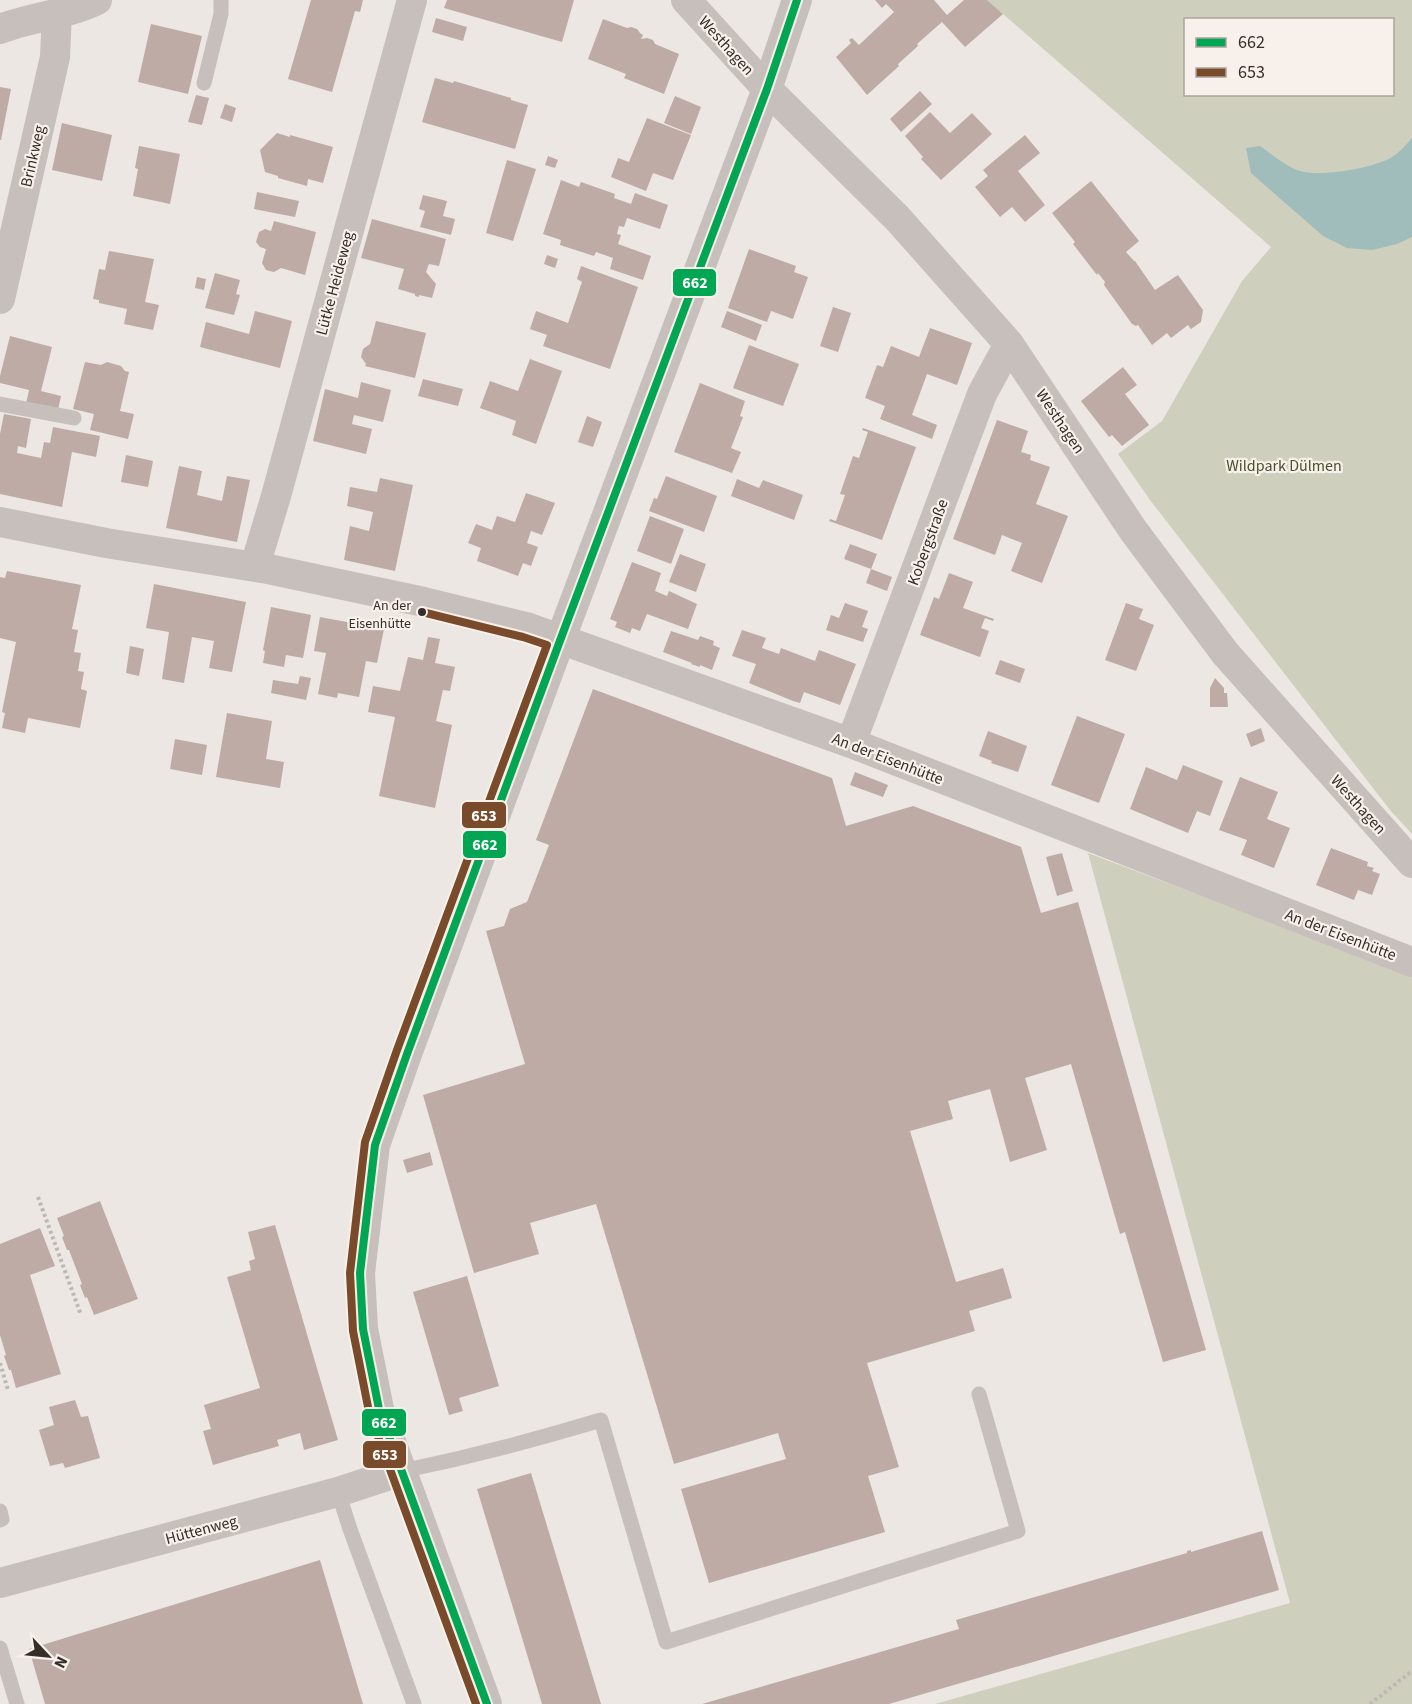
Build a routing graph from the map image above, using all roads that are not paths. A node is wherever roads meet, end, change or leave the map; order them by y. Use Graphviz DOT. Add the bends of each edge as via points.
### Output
graph roads {
  1 [pos="97,0"];
  2 [pos="221,0"];
  3 [pos="412,0"];
  4 [pos="686,0"];
  5 [pos="797,0"];
  6 [pos="57,12"];
  7 [pos="0,29"];
  8 [pos="204,83"];
  9 [pos="766,89"];
  10 [pos="0,299"];
  11 [pos="1009,344"];
  12 [pos="0,404"];
  13 [pos="74,418"];
  14 [pos="0,522"];
  15 [pos="255,566"];
  16 [pos="561,638"];
  17 [pos="851,743"];
  18 [pos="1412,863"];
  19 [pos="1412,962"];
  20 [pos="979,1394"];
  21 [pos="402,1471"];
  22 [pos="338,1492"];
  23 [pos="0,1511"];
  24 [pos="0,1520"];
  25 [pos="0,1583"];
  26 [pos="0,1648"];
  27 [pos="17,1704"];
  28 [pos="414,1704"];
  29 [pos="487,1704"];
  1 -- 6 [label="street"];
  2 -- 8 [label="lane"];
  3 -- 15 [label="street, Lütke Heideweg"];
  4 -- 9 [label="street, Westhagen"];
  5 -- 9 [label="street"];
  6 -- 7 [label="street"];
  6 -- 10 [label="street, Brinkweg" via="54,57"];
  9 -- 11 [label="street, Westhagen" via="898,219"];
  9 -- 16 [label="street"];
  11 -- 17 [label="street, Kobergstraße" via="982,394"];
  11 -- 18 [label="street, Westhagen" via="1133,530 1225,653"];
  12 -- 13 [label="lane"];
  14 -- 15 [label="street, An der Eisenhütte"];
  15 -- 16 [label="street, An der Eisenhütte" via="424,602"];
  16 -- 17 [label="street, An der Eisenhütte"];
  16 -- 21 [label="street" via="375,1145 360,1273 363,1329 379,1409"];
  17 -- 19 [label="street, An der Eisenhütte"];
  20 -- 21 [label="lane" via="1018,1531 666,1642 601,1420 525,1443"];
  21 -- 22 [label="street, Hüttenweg"];
  21 -- 29 [label="street"];
  22 -- 25 [label="street, Hüttenweg"];
  22 -- 28 [label="lane"];
  23 -- 24 [label="lane"];
  26 -- 27 [label="lane"];
}
